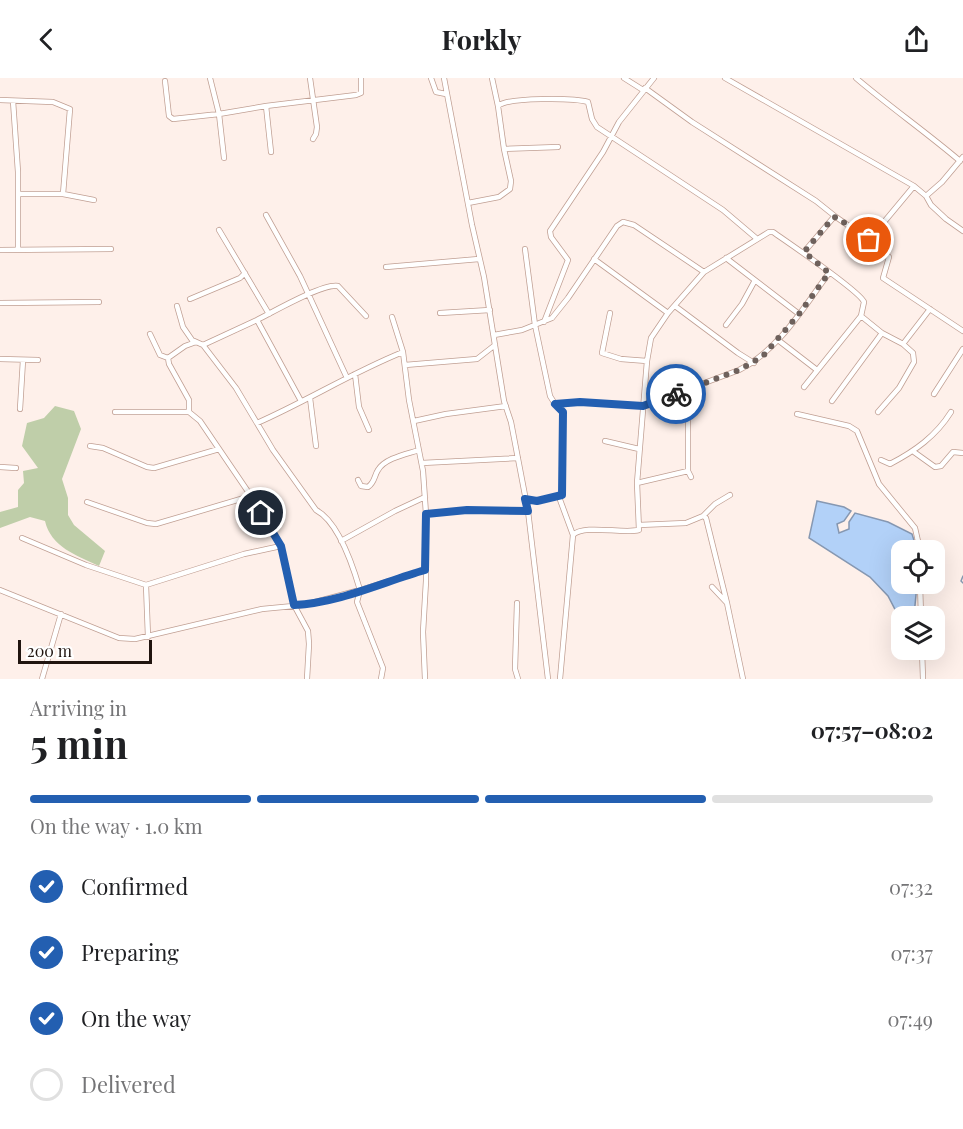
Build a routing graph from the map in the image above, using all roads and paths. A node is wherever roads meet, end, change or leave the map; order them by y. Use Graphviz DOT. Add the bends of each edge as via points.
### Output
graph roads {
  1 [pos="210,78"];
  2 [pos="310,78"];
  3 [pos="361,78"];
  4 [pos="431,78"];
  5 [pos="444,78"];
  6 [pos="492,78"];
  7 [pos="624,78"];
  8 [pos="654,78"];
  9 [pos="725,78"];
  10 [pos="856,78"];
  11 [pos="165,81"];
  12 [pos="644,89"];
  13 [pos="446,94"];
  14 [pos="0,100"];
  15 [pos="13,101"];
  16 [pos="314,101"];
  17 [pos="266,106"];
  18 [pos="498,106"];
  19 [pos="219,114"];
  20 [pos="612,136"];
  21 [pos="313,139"];
  22 [pos="558,147"];
  23 [pos="504,149"];
  24 [pos="271,152"];
  25 [pos="224,158"];
  26 [pos="961,159"];
  27 [pos="914,186"];
  28 [pos="18,194"];
  29 [pos="63,194"];
  30 [pos="926,196"];
  31 [pos="94,200"];
  32 [pos="468,202"];
  33 [pos="266,215"];
  34 [pos="836,217"];
  35 [pos="219,230"];
  36 [pos="963,231"];
  37 [pos="756,238"];
  38 [pos="869,240"];
  39 [pos="18,249"];
  40 [pos="111,249"];
  41 [pos="525,249"];
  42 [pos="0,250"];
  43 [pos="804,252"];
  44 [pos="726,258"];
  45 [pos="479,259"];
  46 [pos="594,259"];
  47 [pos="386,267"];
  48 [pos="704,272"];
  49 [pos="245,273"];
  50 [pos="829,273"];
  51 [pos="754,282"];
  52 [pos="309,294"];
  53 [pos="190,299"];
  54 [pos="99,302"];
  55 [pos="0,303"];
  56 [pos="177,306"];
  57 [pos="675,306"];
  58 [pos="490,309"];
  59 [pos="930,309"];
  60 [pos="440,313"];
  61 [pos="610,313"];
  62 [pos="268,314"];
  63 [pos="668,314"];
  64 [pos="799,314"];
  65 [pos="366,316"];
  66 [pos="861,316"];
  67 [pos="392,317"];
  68 [pos="257,320"];
  69 [pos="544,322"];
  70 [pos="963,322"];
  71 [pos="535,325"];
  72 [pos="726,325"];
  73 [pos="961,330"];
  74 [pos="882,333"];
  75 [pos="150,334"];
  76 [pos="494,335"];
  77 [pos="778,340"];
  78 [pos="196,342"];
  79 [pos="903,344"];
  80 [pos="202,345"];
  81 [pos="495,345"];
  82 [pos="963,349"];
  83 [pos="403,352"];
  84 [pos="168,358"];
  85 [pos="0,359"];
  86 [pos="23,360"];
  87 [pos="38,360"];
  88 [pos="647,361"];
  89 [pos="754,363"];
  90 [pos="405,365"];
  91 [pos="817,370"];
  92 [pos="355,374"];
  93 [pos="347,378"];
  94 [pos="804,387"];
  95 [pos="677,394"];
  96 [pos="934,394"];
  97 [pos="310,398"];
  98 [pos="301,401"];
  99 [pos="832,401"];
  100 [pos="555,404"];
  101 [pos="506,406"];
  102 [pos="643,406"];
  103 [pos="20,409"];
  104 [pos="115,412"];
  105 [pos="189,412"];
  106 [pos="878,412"];
  107 [pos="951,412"];
  108 [pos="797,414"];
  109 [pos="414,421"];
  110 [pos="257,423"];
  111 [pos="369,430"];
  112 [pos="605,441"];
  113 [pos="90,446"];
  114 [pos="316,446"];
  115 [pos="219,449"];
  116 [pos="639,449"];
  117 [pos="419,450"];
  118 [pos="914,452"];
  119 [pos="963,453"];
  120 [pos="518,458"];
  121 [pos="880,460"];
  122 [pos="422,463"];
  123 [pos="0,467"];
  124 [pos="16,468"];
  125 [pos="688,471"];
  126 [pos="691,477"];
  127 [pos="358,480"];
  128 [pos="637,483"];
  129 [pos="730,495"];
  130 [pos="251,496"];
  131 [pos="425,497"];
  132 [pos="559,497"];
  133 [pos="525,499"];
  134 [pos="87,502"];
  135 [pos="528,511"];
  136 [pos="426,514"];
  137 [pos="703,516"];
  138 [pos="639,525"];
  139 [pos="573,535"];
  140 [pos="22,538"];
  141 [pos="918,540"];
  142 [pos="341,542"];
  143 [pos="281,546"];
  144 [pos="425,570"];
  145 [pos="146,585"];
  146 [pos="712,587"];
  147 [pos="0,590"];
  148 [pos="360,590"];
  149 [pos="517,603"];
  150 [pos="727,603"];
  151 [pos="294,605"];
  152 [pos="61,614"];
  153 [pos="148,637"];
  154 [pos="922,660"];
  155 [pos="42,679"];
  156 [pos="307,679"];
  157 [pos="381,679"];
  158 [pos="425,679"];
  159 [pos="518,679"];
  160 [pos="548,679"];
  161 [pos="560,679"];
  162 [pos="743,679"];
  163 [pos="923,679"];
  1 -- 19 [label="street"];
  2 -- 16 [label="street"];
  3 -- 16 [label="street" via="361,93"];
  4 -- 13 [label="street" via="436,92"];
  5 -- 13 [label="street"];
  6 -- 18 [label="street"];
  7 -- 12 [label="street"];
  8 -- 12 [label="street"];
  9 -- 27 [label="street"];
  10 -- 26 [label="street"];
  11 -- 19 [label="street" via="169,116 173,119"];
  12 -- 20 [label="street"];
  12 -- 34 [label="street"];
  13 -- 32 [label="street"];
  14 -- 15 [label="street"];
  15 -- 28 [label="street"];
  15 -- 29 [label="street" via="52,102 70,109"];
  16 -- 17 [label="street"];
  16 -- 21 [label="street"];
  17 -- 19 [label="street"];
  17 -- 24 [label="street"];
  18 -- 20 [label="street" via="522,100 588,102 594,124"];
  18 -- 23 [label="street"];
  19 -- 25 [label="street"];
  20 -- 37 [label="street" via="723,210"];
  20 -- 69 [label="street" via="550,231 550,237 568,260"];
  22 -- 23 [label="street"];
  23 -- 32 [label="street" via="510,189 499,196"];
  26 -- 30 [label="street"];
  27 -- 30 [label="street"];
  27 -- 38 [label="street"];
  28 -- 29 [label="street"];
  28 -- 39 [label="street"];
  29 -- 31 [label="street"];
  30 -- 36 [label="street" via="931,205"];
  32 -- 45 [label="street"];
  33 -- 52 [label="street"];
  34 -- 38 [label="street"];
  34 -- 43 [label="street"];
  35 -- 49 [label="street"];
  37 -- 43 [label="street" via="773,232"];
  37 -- 44 [label="street"];
  38 -- 59 [label="street" via="889,257 882,278"];
  39 -- 40 [label="street"];
  39 -- 42 [label="street"];
  41 -- 71 [label="street"];
  43 -- 50 [label="street"];
  44 -- 48 [label="street"];
  44 -- 51 [label="street"];
  45 -- 47 [label="street"];
  45 -- 58 [label="street"];
  46 -- 48 [label="street" via="617,226 628,222"];
  46 -- 63 [label="street"];
  46 -- 69 [label="street" via="557,312"];
  48 -- 57 [label="street"];
  49 -- 53 [label="street"];
  49 -- 62 [label="street"];
  50 -- 64 [label="street"];
  50 -- 66 [label="street" via="862,297"];
  51 -- 64 [label="street"];
  51 -- 72 [label="street"];
  52 -- 62 [label="street"];
  52 -- 65 [label="street" via="338,286"];
  52 -- 93 [label="street"];
  54 -- 55 [label="street"];
  56 -- 78 [label="street" via="183,327"];
  57 -- 63 [label="street"];
  57 -- 89 [label="street"];
  58 -- 60 [label="street"];
  58 -- 76 [label="street"];
  59 -- 73 [label="street"];
  59 -- 79 [label="street"];
  61 -- 88 [label="street" via="602,353"];
  62 -- 68 [label="street"];
  63 -- 88 [label="street" via="651,338"];
  64 -- 77 [label="street"];
  66 -- 74 [label="street"];
  66 -- 91 [label="street"];
  67 -- 83 [label="street"];
  68 -- 80 [label="street"];
  68 -- 98 [label="street"];
  69 -- 71 [label="street"];
  70 -- 73 [label="street"];
  71 -- 76 [label="street"];
  71 -- 100 [label="street"];
  74 -- 79 [label="street"];
  74 -- 99 [label="street"];
  75 -- 84 [label="street" via="160,354"];
  76 -- 81 [label="street"];
  77 -- 89 [label="street"];
  77 -- 91 [label="street"];
  78 -- 80 [label="street"];
  78 -- 84 [label="street"];
  79 -- 106 [label="street" via="913,353 914,362 899,388"];
  80 -- 110 [label="street" via="236,388"];
  81 -- 90 [label="street" via="477,359"];
  81 -- 101 [label="street"];
  82 -- 96 [label="street"];
  83 -- 90 [label="street"];
  83 -- 92 [label="street"];
  84 -- 105 [label="street" via="189,400"];
  85 -- 86 [label="street"];
  86 -- 87 [label="street"];
  86 -- 103 [label="street"];
  88 -- 102 [label="street"];
  89 -- 95 [label="street"];
  90 -- 109 [label="street"];
  91 -- 94 [label="street"];
  92 -- 93 [label="street"];
  92 -- 111 [label="street" via="359,408"];
  93 -- 97 [label="street"];
  95 -- 102 [label="street"];
  95 -- 125 [label="street" via="688,420"];
  97 -- 98 [label="street"];
  97 -- 114 [label="street"];
  98 -- 110 [label="street"];
  100 -- 102 [label="street"];
  100 -- 132 [label="street" via="563,412 563,492"];
  101 -- 109 [label="street"];
  101 -- 120 [label="street"];
  102 -- 116 [label="street"];
  104 -- 105 [label="street"];
  105 -- 115 [label="street"];
  107 -- 118 [label="street"];
  108 -- 141 [label="street" via="857,431 879,484 915,528"];
  109 -- 117 [label="street"];
  110 -- 142 [label="street"];
  112 -- 116 [label="street"];
  113 -- 115 [label="street" via="154,468"];
  115 -- 130 [label="street"];
  116 -- 128 [label="street"];
  117 -- 122 [label="street"];
  117 -- 127 [label="street" via="379,468 371,485 361,486"];
  118 -- 119 [label="street" via="935,467 941,466 953,452"];
  118 -- 121 [label="street" via="890,464"];
  120 -- 122 [label="street"];
  120 -- 133 [label="street"];
  122 -- 131 [label="street"];
  123 -- 124 [label="street"];
  125 -- 126 [label="street"];
  125 -- 128 [label="street"];
  128 -- 138 [label="street"];
  129 -- 137 [label="street"];
  130 -- 134 [label="street" via="156,525"];
  130 -- 143 [label="street"];
  131 -- 136 [label="street"];
  131 -- 142 [label="street"];
  132 -- 133 [label="street"];
  132 -- 139 [label="street"];
  133 -- 135 [label="street"];
  135 -- 136 [label="street"];
  135 -- 160 [label="street"];
  136 -- 144 [label="street"];
  137 -- 138 [label="street" via="686,523"];
  137 -- 150 [label="street" via="709,526"];
  138 -- 139 [label="street" via="637,531 578,530"];
  139 -- 161 [label="street"];
  140 -- 145 [label="street"];
  142 -- 148 [label="street"];
  143 -- 145 [label="street"];
  143 -- 151 [label="street"];
  144 -- 148 [label="street"];
  144 -- 158 [label="street"];
  145 -- 153 [label="street"];
  146 -- 150 [label="street"];
  147 -- 152 [label="street"];
  148 -- 151 [label="street"];
  148 -- 157 [label="street" via="357,602 383,668"];
  149 -- 159 [label="street"];
  150 -- 162 [label="street"];
  151 -- 153 [label="street"];
  151 -- 156 [label="street" via="308,631"];
  152 -- 153 [label="street" via="119,638"];
  152 -- 155 [label="street"];
  154 -- 163 [label="street"];
}
